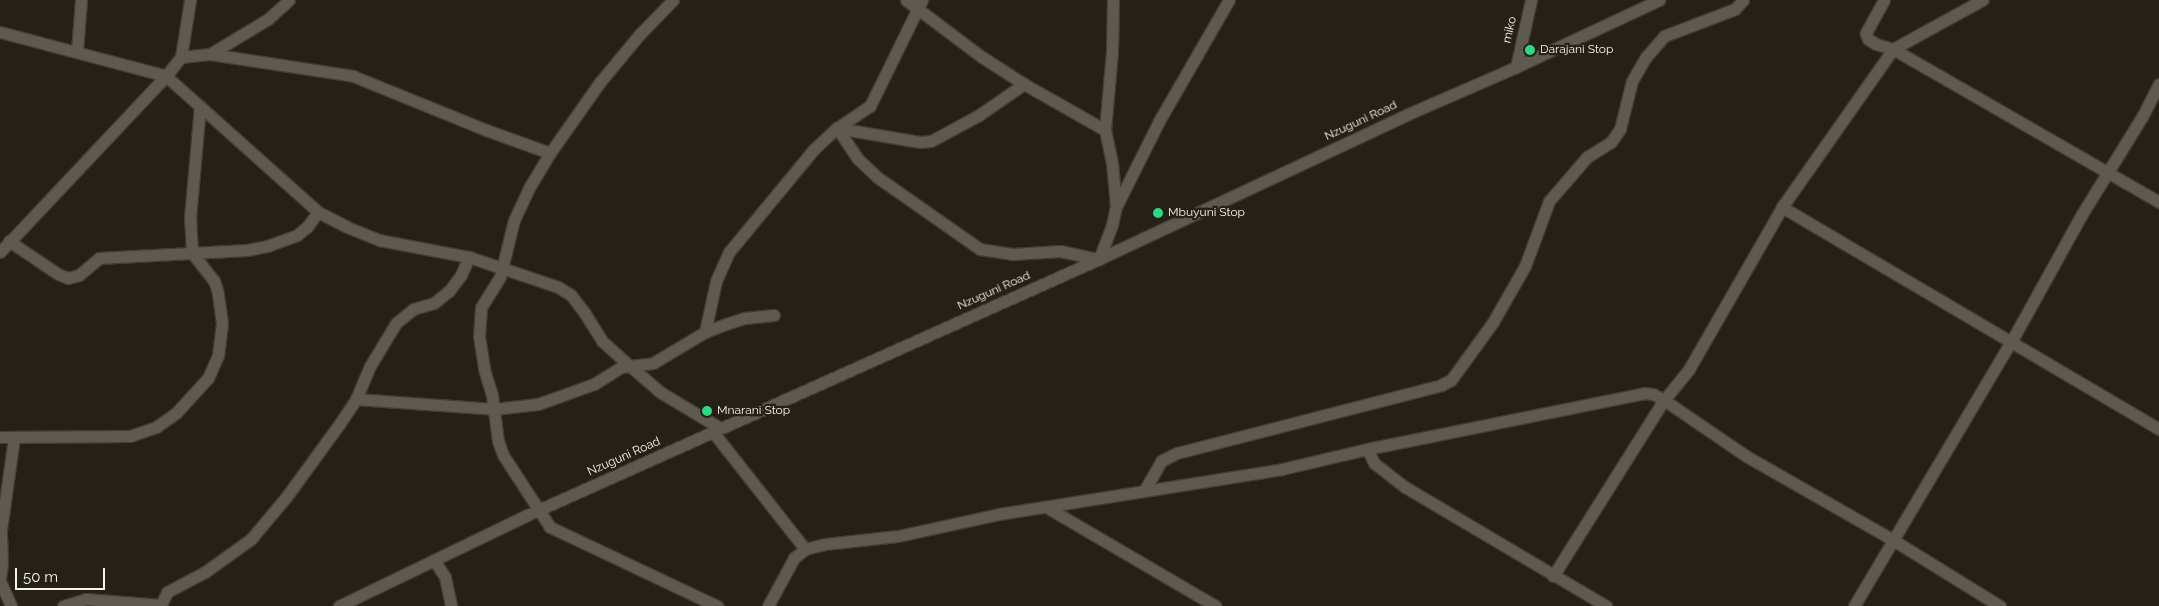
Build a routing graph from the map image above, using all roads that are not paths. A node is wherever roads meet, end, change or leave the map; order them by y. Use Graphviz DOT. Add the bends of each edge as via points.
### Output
graph roads {
  1 [pos="81,0"];
  2 [pos="190,0"];
  3 [pos="289,0"];
  4 [pos="672,0"];
  5 [pos="906,0"];
  6 [pos="1113,0"];
  7 [pos="1230,0"];
  8 [pos="1532,0"];
  9 [pos="1659,0"];
  10 [pos="1743,0"];
  11 [pos="1884,0"];
  12 [pos="1982,0"];
  13 [pos="921,4"];
  14 [pos="0,32"];
  15 [pos="1893,49"];
  16 [pos="76,52"];
  17 [pos="210,54"];
  18 [pos="181,57"];
  19 [pos="1516,67"];
  20 [pos="166,76"];
  21 [pos="1024,84"];
  22 [pos="2159,84"];
  23 [pos="200,106"];
  24 [pos="837,128"];
  25 [pos="1105,130"];
  26 [pos="550,153"];
  27 [pos="2108,173"];
  28 [pos="2159,202"];
  29 [pos="1116,206"];
  30 [pos="1782,207"];
  31 [pos="318,212"];
  32 [pos="9,242"];
  33 [pos="0,252"];
  34 [pos="192,253"];
  35 [pos="469,257"];
  36 [pos="1099,259"];
  37 [pos="503,268"];
  38 [pos="774,315"];
  39 [pos="705,332"];
  40 [pos="2012,342"];
  41 [pos="629,365"];
  42 [pos="356,399"];
  43 [pos="1664,400"];
  44 [pos="494,409"];
  45 [pos="2159,429"];
  46 [pos="717,430"];
  47 [pos="0,437"];
  48 [pos="14,437"];
  49 [pos="1367,449"];
  50 [pos="1144,491"];
  51 [pos="1048,508"];
  52 [pos="539,509"];
  53 [pos="1893,540"];
  54 [pos="804,549"];
  55 [pos="434,560"];
  56 [pos="1553,576"];
  57 [pos="0,579"];
  58 [pos="11,606"];
  59 [pos="63,606"];
  60 [pos="339,606"];
  61 [pos="451,606"];
  62 [pos="717,606"];
  63 [pos="768,606"];
  64 [pos="1216,606"];
  65 [pos="1606,606"];
  66 [pos="1854,606"];
  67 [pos="2000,606"];
  1 -- 16 [label="street"];
  2 -- 18 [label="street"];
  3 -- 17 [label="street" via="268,19"];
  4 -- 26 [label="street" via="616,62"];
  5 -- 13 [label="street"];
  6 -- 25 [label="street"];
  7 -- 29 [label="street" via="1159,122"];
  8 -- 19 [label="street, miko"];
  9 -- 19 [label="street, Nzuguni Road"];
  10 -- 50 [label="street" via="1736,9 1664,36 1646,57 1632,81 1620,129 1610,142 1582,161 1549,201 1525,266 1493,322 1450,380 1178,453 1161,461"];
  11 -- 15 [label="street" via="1866,33 1868,40"];
  12 -- 15 [label="street"];
  13 -- 21 [label="street" via="960,43"];
  13 -- 24 [label="street" via="870,106"];
  14 -- 16 [label="street"];
  15 -- 27 [label="street"];
  15 -- 30 [label="street"];
  16 -- 20 [label="street"];
  17 -- 18 [label="street"];
  17 -- 26 [label="street" via="353,76"];
  18 -- 20 [label="street"];
  19 -- 36 [label="street, Nzuguni Road"];
  20 -- 23 [label="street"];
  20 -- 32 [label="street"];
  21 -- 24 [label="street" via="979,115 931,141"];
  21 -- 25 [label="street"];
  22 -- 27 [label="street"];
  23 -- 31 [label="street"];
  23 -- 34 [label="street" via="190,218"];
  24 -- 36 [label="street" via="858,159 877,176 980,249 1012,254 1060,251"];
  24 -- 39 [label="street" via="813,150 729,252 716,281"];
  25 -- 29 [label="street"];
  26 -- 37 [label="street" via="514,220"];
  27 -- 28 [label="street"];
  27 -- 40 [label="street"];
  29 -- 36 [label="street"];
  30 -- 40 [label="street"];
  30 -- 43 [label="street" via="1689,369"];
  31 -- 34 [label="street" via="307,227 286,241 247,250"];
  31 -- 35 [label="street" via="379,240"];
  32 -- 33 [label="street"];
  32 -- 34 [label="street" via="68,278 78,275 99,258"];
  34 -- 48 [label="street" via="214,281 222,323 218,356 208,378 195,395 156,426 130,436"];
  35 -- 37 [label="street"];
  35 -- 42 [label="street" via="450,291 434,303 413,310 396,323 370,366"];
  36 -- 46 [label="street, Nzuguni Road"];
  37 -- 41 [label="street" via="558,287 571,295 602,342"];
  37 -- 44 [label="street" via="481,308 479,322 484,369"];
  38 -- 39 [label="street" via="745,318"];
  39 -- 41 [label="street" via="653,363"];
  40 -- 45 [label="street"];
  40 -- 53 [label="street"];
  41 -- 44 [label="street" via="594,384 546,401"];
  41 -- 46 [label="street" via="660,392"];
  42 -- 44 [label="street"];
  42 -- 59 [label="street" via="310,466 251,539 205,572 167,592 161,605 86,599"];
  43 -- 49 [label="street" via="1653,394 1636,394"];
  43 -- 53 [label="street" via="1746,456"];
  43 -- 56 [label="street"];
  44 -- 52 [label="street" via="503,455"];
  46 -- 52 [label="street, Nzuguni Road"];
  46 -- 54 [label="street"];
  47 -- 48 [label="street"];
  48 -- 57 [label="street" via="1,530"];
  49 -- 50 [label="street" via="1282,469"];
  49 -- 56 [label="street" via="1374,463 1405,487"];
  50 -- 51 [label="street"];
  51 -- 54 [label="street" via="999,514 898,536"];
  51 -- 64 [label="street"];
  52 -- 55 [label="street, Nzuguni Road"];
  52 -- 62 [label="street" via="550,527"];
  53 -- 66 [label="street"];
  53 -- 67 [label="street"];
  54 -- 63 [label="street" via="788,567"];
  55 -- 60 [label="street, Nzuguni Road"];
  55 -- 61 [label="street" via="445,578"];
  56 -- 65 [label="street"];
  57 -- 58 [label="street"];
}
